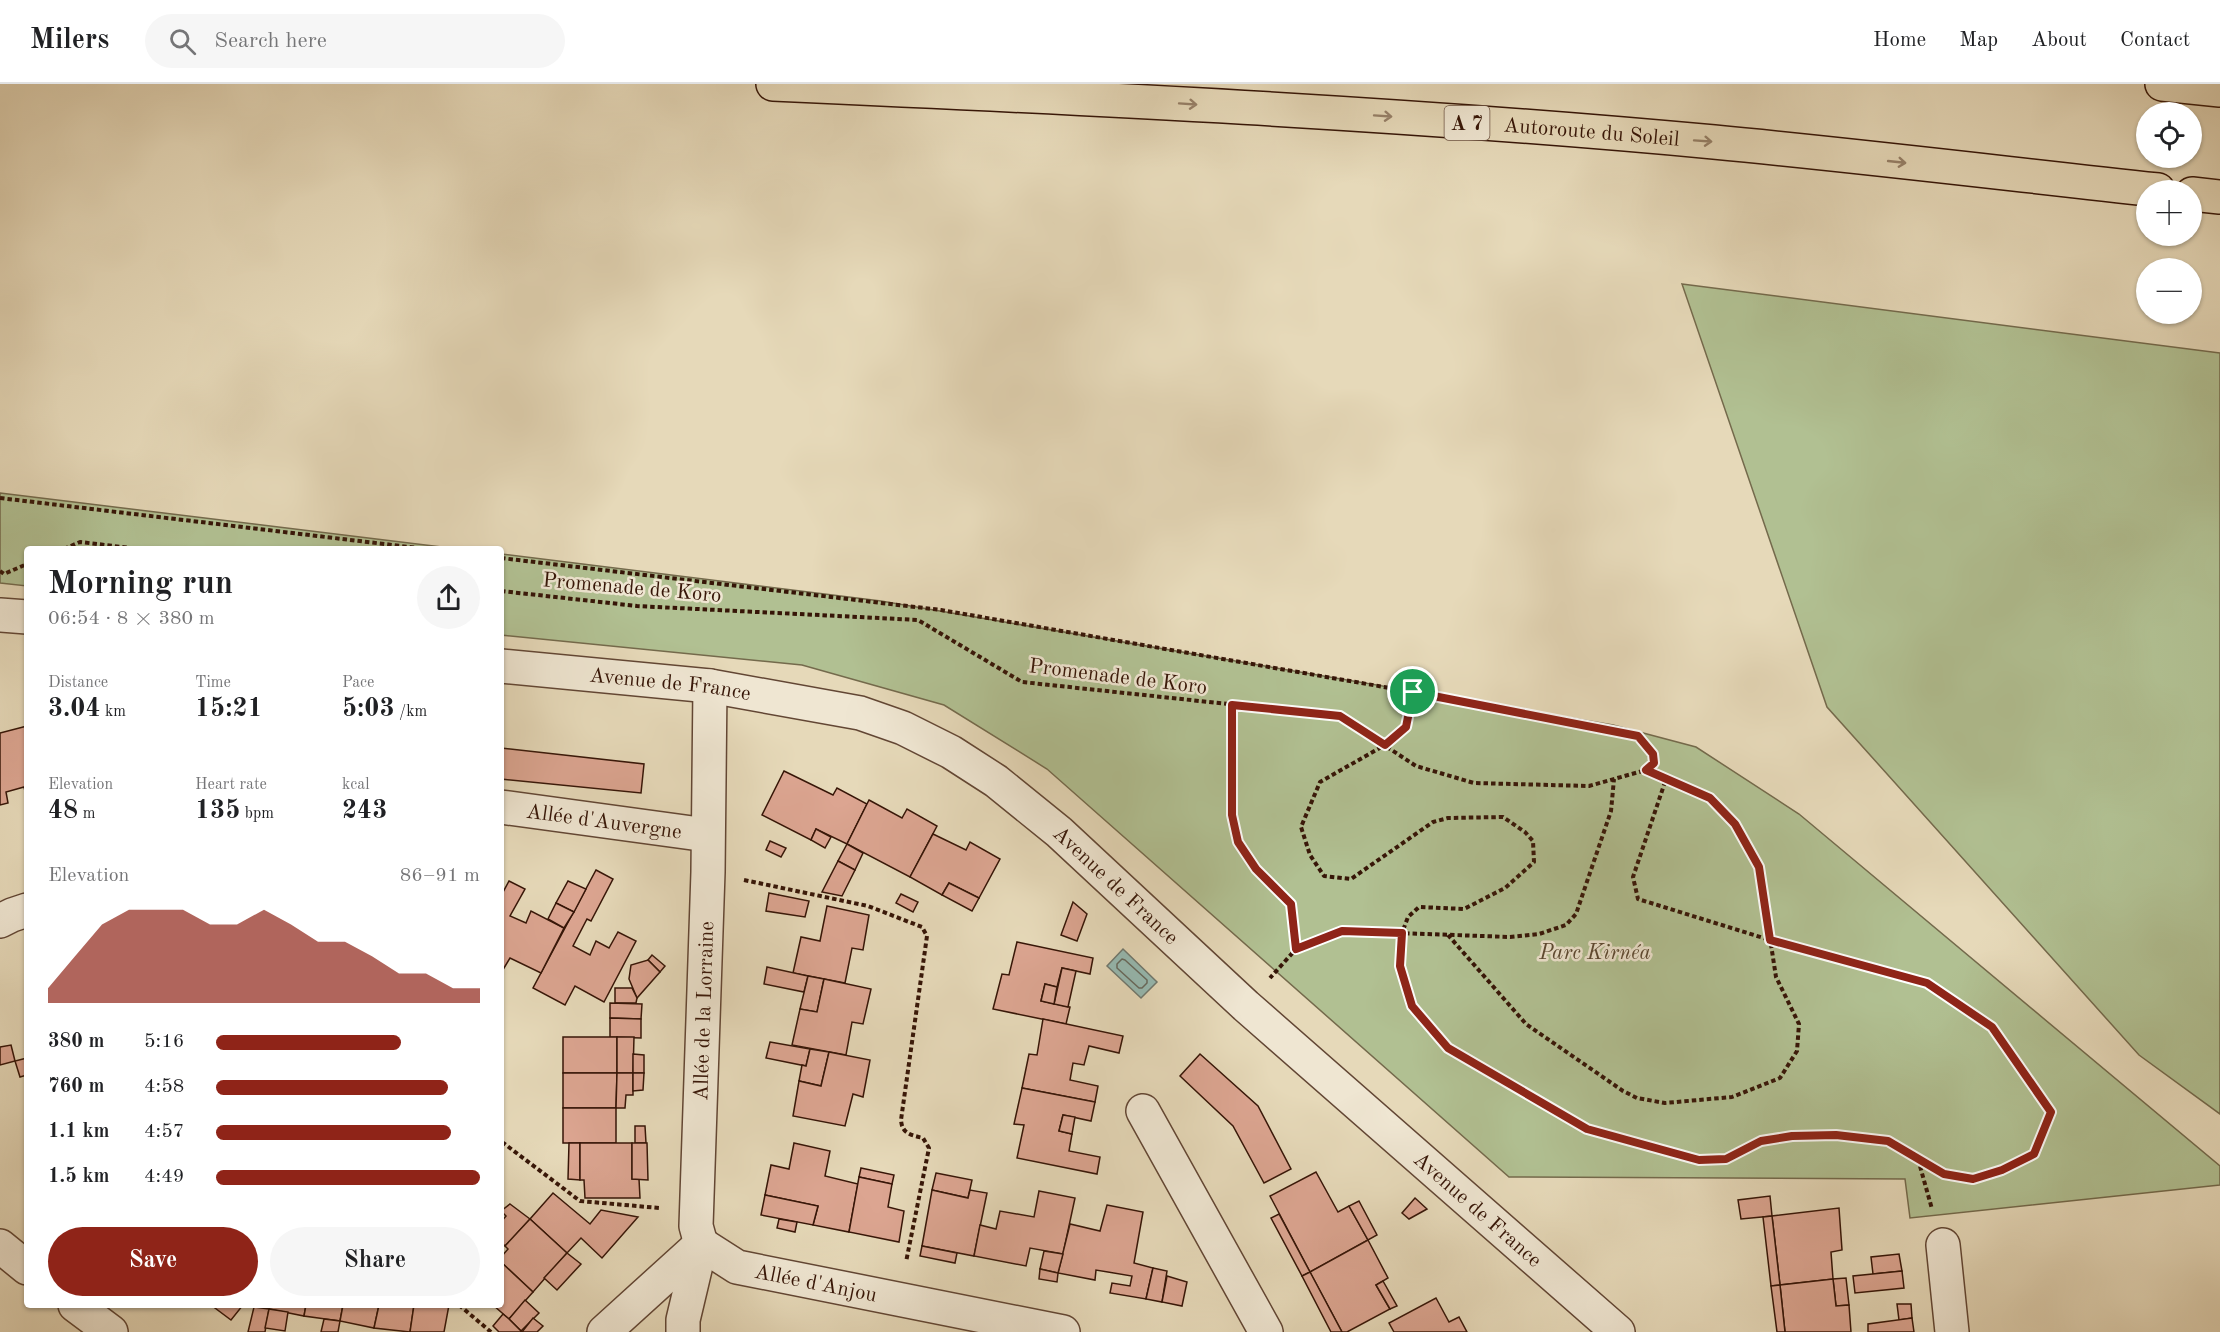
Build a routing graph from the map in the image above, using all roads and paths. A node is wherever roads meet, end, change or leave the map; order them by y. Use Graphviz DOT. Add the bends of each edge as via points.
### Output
graph roads {
  1 [pos="773,84"];
  2 [pos="2162,84"];
  3 [pos="2220,90"];
  4 [pos="2136,188"];
  5 [pos="2202,195"];
  6 [pos="2220,197"];
  7 [pos="0,498"];
  8 [pos="71,546"];
  9 [pos="114,546"];
  10 [pos="401,546"];
  11 [pos="504,558"];
  12 [pos="24,565"];
  13 [pos="0,571"];
  14 [pos="504,591"];
  15 [pos="0,615"];
  16 [pos="24,617"];
  17 [pos="504,666"];
  18 [pos="710,686"];
  19 [pos="1413,692"];
  20 [pos="1232,705"];
  21 [pos="1385,745"];
  22 [pos="1646,770"];
  23 [pos="1614,779"];
  24 [pos="1666,779"];
  25 [pos="504,807"];
  26 [pos="708,835"];
  27 [pos="708,872"];
  28 [pos="24,911"];
  29 [pos="0,921"];
  30 [pos="1402,933"];
  31 [pos="1448,935"];
  32 [pos="1770,940"];
  33 [pos="1143,1111"];
  34 [pos="504,1144"];
  35 [pos="1918,1158"];
  36 [pos="696,1210"];
  37 [pos="701,1244"];
  38 [pos="1942,1245"];
  39 [pos="0,1246"];
  40 [pos="24,1266"];
  41 [pos="899,1298"];
  42 [pos="79,1308"];
  43 [pos="463,1308"];
  44 [pos="111,1332"];
  45 [pos="491,1332"];
  46 [pos="604,1332"];
  47 [pos="683,1332"];
  48 [pos="1063,1332"];
  49 [pos="1266,1332"];
  50 [pos="1618,1332"];
  51 [pos="1952,1332"];
  1 -- 4 [label="highway, Autoroute du Soleil / A 7, one-way" via="1377,116 1714,142"];
  2 -- 3 [label="highway"];
  5 -- 6 [label="highway"];
  7 -- 10 [label="path"];
  8 -- 9 [label="path" via="81,542"];
  11 -- 19 [label="path" via="941,610"];
  12 -- 13 [label="path" via="4,574"];
  14 -- 20 [label="path, Promenade de Koro" via="638,606 918,620 1022,682"];
  15 -- 16 [label="street"];
  17 -- 18 [label="street, Avenue de France"];
  18 -- 26 [label="street, Allée de la Lorraine"];
  18 -- 50 [label="street, Avenue de France" via="860,713 903,728 996,781 1059,832 1246,1006"];
  19 -- 21 [label="path" via="1406,727"];
  19 -- 22 [label="path" via="1638,736 1653,754 1654,763"];
  20 -- 21 [label="path" via="1340,716"];
  20 -- 30 [label="path, Promenade de Koro" via="1232,815 1238,842 1256,869 1291,904 1296,949 1342,931"];
  21 -- 23 [label="path" via="1416,766 1474,783 1589,786"];
  21 -- 30 [label="path" via="1320,782 1301,827 1310,855 1324,876 1351,879 1433,822 1448,818 1503,817 1533,841 1534,862 1504,888 1464,909 1419,908 1408,917"];
  22 -- 23 [label="path"];
  22 -- 24 [label="path"];
  23 -- 31 [label="path" via="1611,811 1576,914 1566,925 1539,934 1510,937"];
  24 -- 32 [label="path" via="1710,798 1735,824 1759,867"];
  24 -- 32 [label="path" via="1633,877 1638,900"];
  25 -- 26 [label="street, Allée d'Auvergne"];
  26 -- 27 [label="street, Allée de la Lorraine"];
  27 -- 36 [label="street, Allée de la Lorraine"];
  27 -- 41 [label="path" via="868,906 922,927 927,936 900,1120 905,1133 923,1138 929,1148"];
  28 -- 29 [label="street"];
  30 -- 31 [label="path"];
  30 -- 35 [label="path" via="1400,966 1412,1006 1448,1048 1587,1129 1699,1160 1726,1159 1761,1141 1836,1135 1888,1141"];
  31 -- 32 [label="path" via="1526,1024 1623,1091 1665,1103 1732,1096 1780,1078 1797,1051 1799,1024 1776,977"];
  32 -- 35 [label="path" via="1927,983 1992,1027 2051,1112 2034,1154 2002,1170 1973,1179 1944,1174"];
  33 -- 49 [label="street"];
  34 -- 36 [label="path" via="580,1202"];
  35 -- 38 [label="path"];
  36 -- 37 [label="street, Allée de la Lorraine"];
  37 -- 41 [label="street, Allée d'Anjou" via="737,1267"];
  37 -- 46 [label="street"];
  37 -- 47 [label="street, Allée de la Lorraine"];
  38 -- 51 [label="street"];
  39 -- 40 [label="street"];
  41 -- 48 [label="street, Allée d'Anjou"];
  42 -- 44 [label="street"];
  43 -- 45 [label="path"];
}
